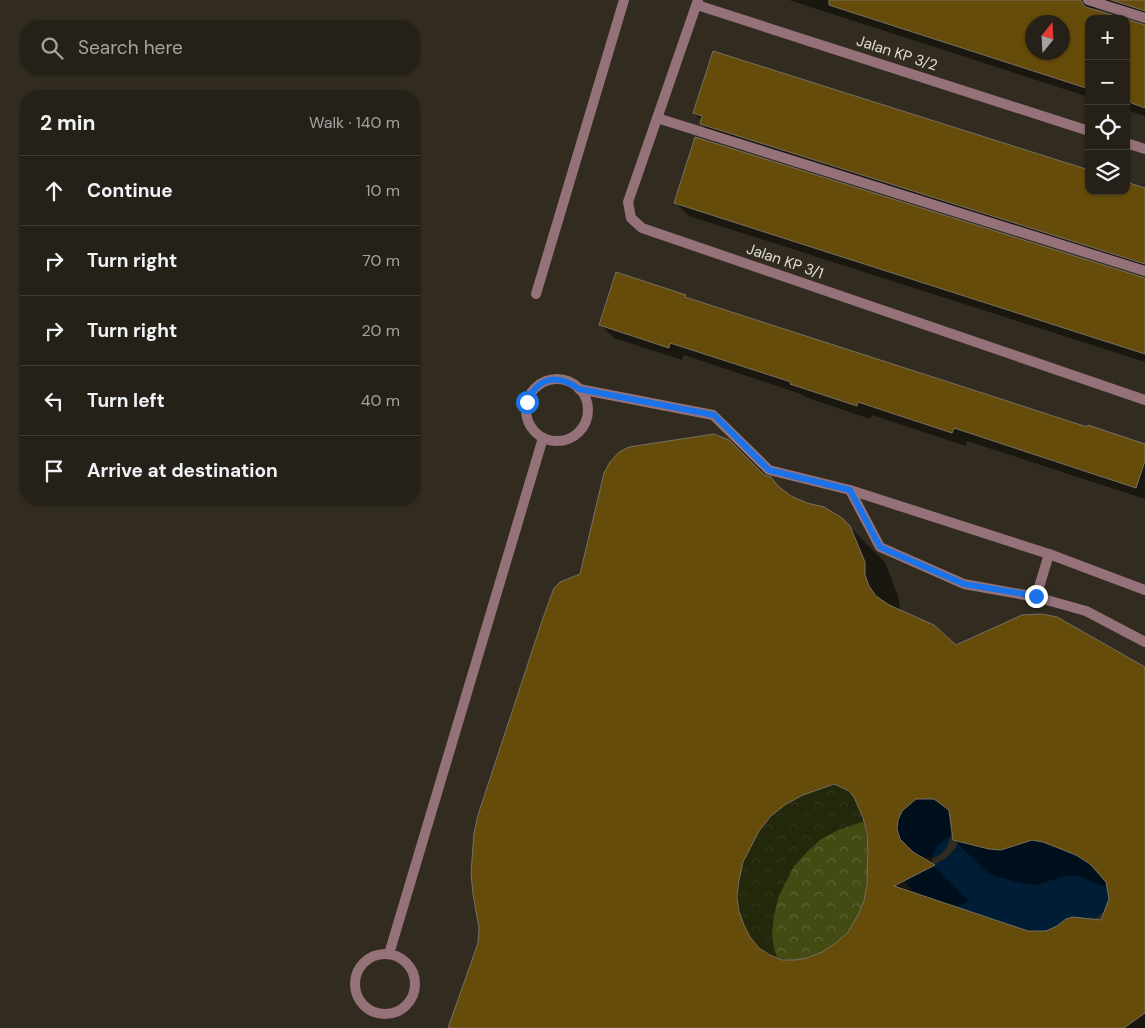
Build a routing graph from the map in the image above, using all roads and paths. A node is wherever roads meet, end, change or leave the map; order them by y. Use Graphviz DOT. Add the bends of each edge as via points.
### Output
graph roads {
  1 [pos="624,0"];
  2 [pos="1088,0"];
  3 [pos="697,2"];
  4 [pos="1145,18"];
  5 [pos="657,118"];
  6 [pos="1085,129"];
  7 [pos="1130,144"];
  8 [pos="1145,149"];
  9 [pos="1145,271"];
  10 [pos="536,294"];
  11 [pos="579,389"];
  12 [pos="1145,400"];
  13 [pos="543,438"];
  14 [pos="850,490"];
  15 [pos="1049,554"];
  16 [pos="1145,590"];
  17 [pos="1036,596"];
  18 [pos="1145,642"];
  19 [pos="389,954"];
  1 -- 10 [label="street"];
  2 -- 4 [label="street"];
  3 -- 5 [label="street, Jalan KP 3/1"];
  3 -- 6 [label="street, Jalan KP 3/2"];
  5 -- 9 [label="street"];
  5 -- 12 [label="street, Jalan KP 3/1" via="628,202 631,218 642,228"];
  7 -- 8 [label="street"];
  11 -- 13 [label="street" via="588,406 579,432 562,441"];
  11 -- 13 [label="street" via="570,382 549,380 531,392 526,412 528,423"];
  11 -- 14 [label="street" via="714,415 769,470"];
  13 -- 19 [label="street"];
  14 -- 15 [label="street"];
  14 -- 17 [label="street" via="880,547 964,584"];
  15 -- 16 [label="street"];
  15 -- 17 [label="street"];
  17 -- 18 [label="street" via="1086,611"];
  19 -- 19 [label="street" via="398,957 412,971 414,990 411,999 396,1012 377,1013 360,1002 354,982 356,973 369,958"];
}
